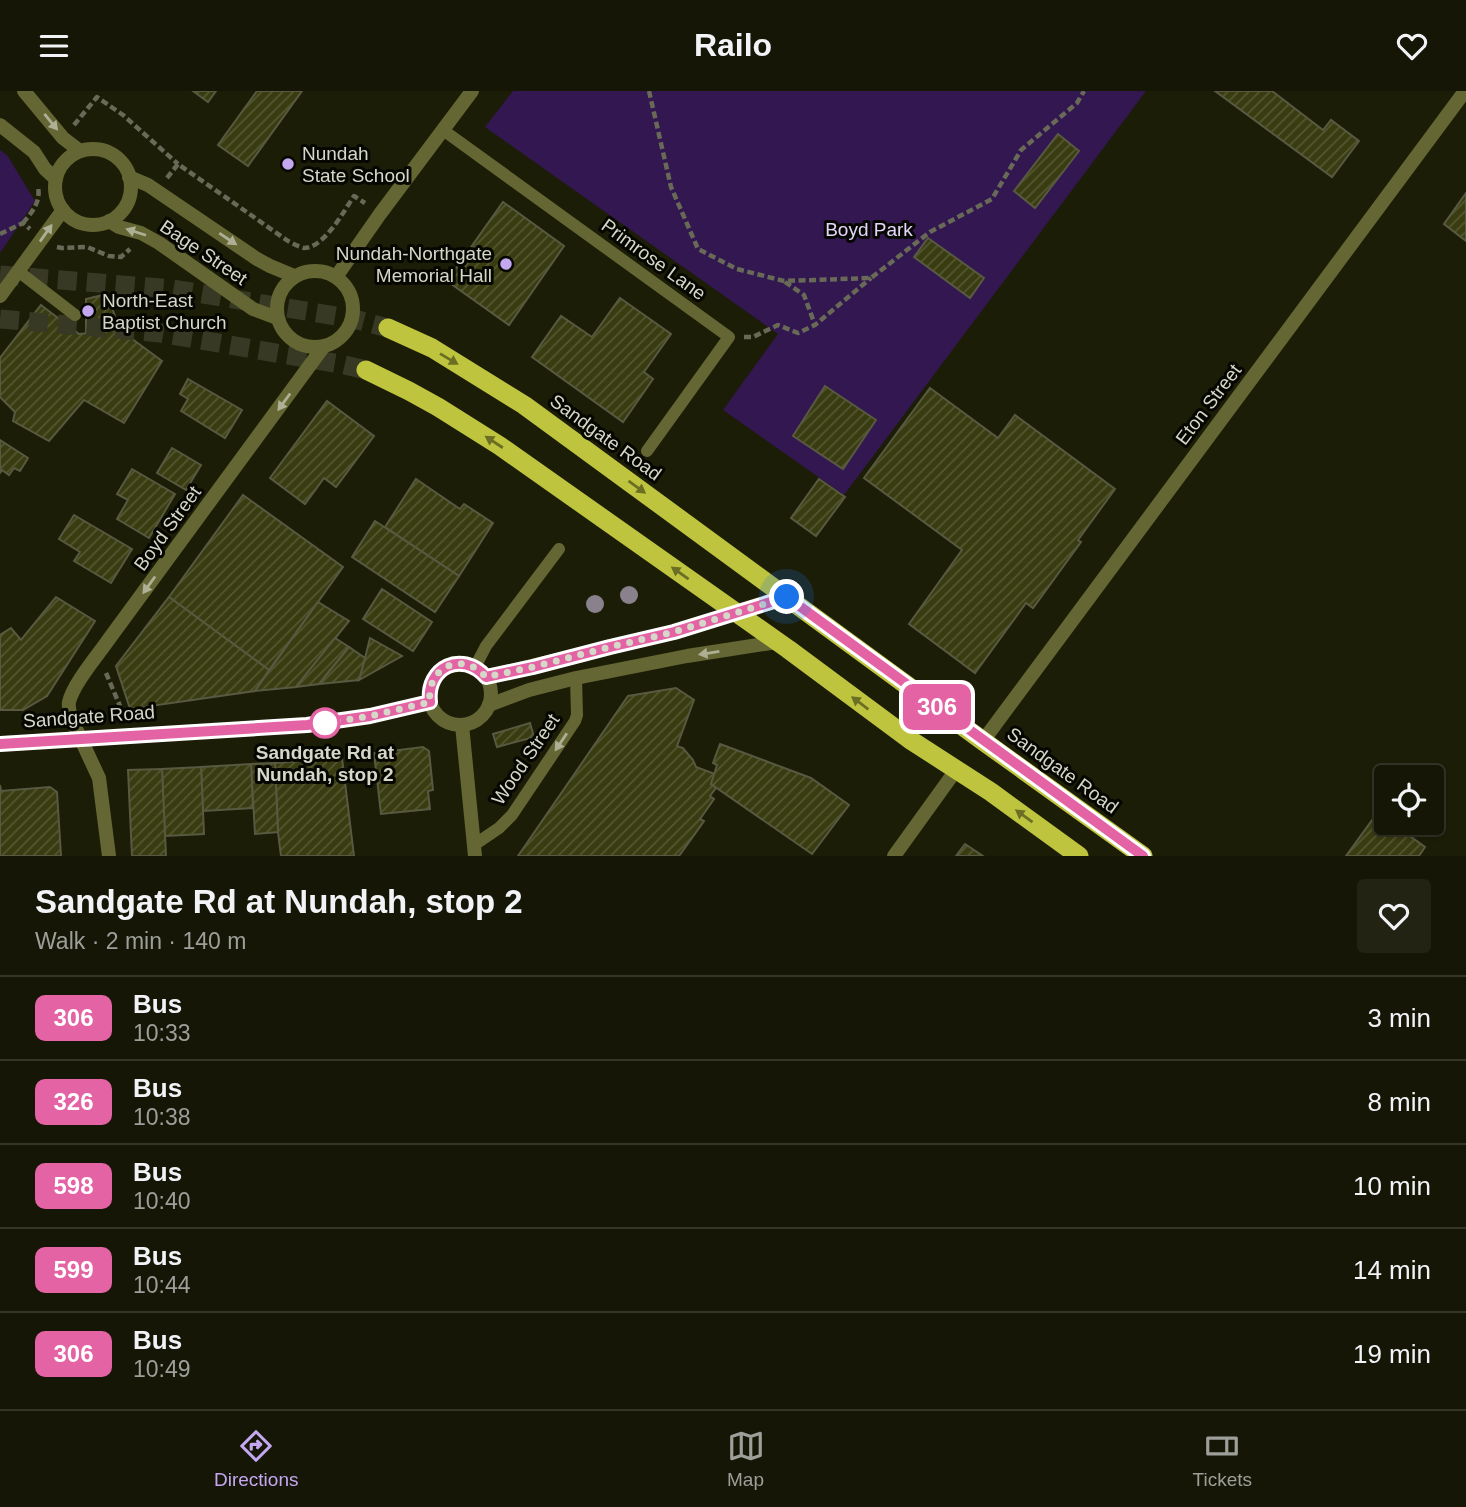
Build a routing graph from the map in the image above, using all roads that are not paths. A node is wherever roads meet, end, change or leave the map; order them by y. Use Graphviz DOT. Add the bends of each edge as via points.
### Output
graph roads {
  1 [pos="24,91"];
  2 [pos="472,91"];
  3 [pos="1465,91"];
  4 [pos="0,125"];
  5 [pos="443,129"];
  6 [pos="80,151"];
  7 [pos="129,177"];
  8 [pos="55,179"];
  9 [pos="63,210"];
  10 [pos="109,221"];
  11 [pos="18,271"];
  12 [pos="294,276"];
  13 [pos="336,277"];
  14 [pos="0,296"];
  15 [pos="75,315"];
  16 [pos="277,318"];
  17 [pos="388,328"];
  18 [pos="324,346"];
  19 [pos="366,370"];
  20 [pos="647,451"];
  21 [pos="559,549"];
  22 [pos="787,597"];
  23 [pos="735,613"];
  24 [pos="777,642"];
  25 [pos="480,672"];
  26 [pos="576,678"];
  27 [pos="430,702"];
  28 [pos="489,705"];
  29 [pos="462,725"];
  30 [pos="80,740"];
  31 [pos="983,741"];
  32 [pos="0,744"];
  33 [pos="956,770"];
  34 [pos="475,851"];
  35 [pos="109,856"];
  36 [pos="894,856"];
  37 [pos="1079,856"];
  38 [pos="1143,856"];
  1 -- 6 [label="street, one-way" via="63,138"];
  2 -- 5 [label="street"];
  3 -- 31 [label="street, Eton Street"];
  4 -- 8 [label="street" via="25,143"];
  5 -- 13 [label="street"];
  5 -- 20 [label="lane, Primrose Lane" via="729,337"];
  6 -- 7 [label="street" via="104,150 124,165"];
  6 -- 8 [label="street" via="60,167"];
  7 -- 10 [label="street" via="127,203"];
  7 -- 12 [label="street, Bage Street, one-way" via="148,185 257,259"];
  8 -- 9 [label="street" via="57,201"];
  9 -- 10 [label="street" via="84,224"];
  11 -- 9 [label="street, one-way"];
  16 -- 10 [label="street, Bage Street, one-way" via="253,309 153,239"];
  11 -- 14 [label="street"];
  11 -- 15 [label="lane"];
  12 -- 13 [label="street" via="315,270"];
  12 -- 16 [label="street" via="279,294"];
  13 -- 18 [label="street" via="351,296 351,321 345,333"];
  16 -- 18 [label="street" via="281,329 300,345"];
  17 -- 22 [label="highway, Sandgate Road, one-way" via="432,348 524,405"];
  18 -- 30 [label="street, Boyd Street, one-way" via="78,683 69,710"];
  23 -- 19 [label="highway, one-way" via="500,446 419,396"];
  21 -- 25 [label="lane" via="485,646"];
  22 -- 23 [label="street"];
  22 -- 31 [label="highway, Sandgate Road"];
  23 -- 24 [label="highway"];
  23 -- 25 [label="street" via="533,667"];
  24 -- 26 [label="street, one-way"];
  33 -- 24 [label="highway, one-way"];
  25 -- 27 [label="street" via="465,664 445,667 431,682"];
  25 -- 28 [label="street" via="489,686"];
  26 -- 28 [label="street"];
  26 -- 34 [label="lane, Wood Street, one-way" via="575,721 512,814"];
  27 -- 29 [label="street" via="442,720"];
  27 -- 30 [label="street, Sandgate Road" via="307,725"];
  28 -- 29 [label="street" via="478,719"];
  29 -- 34 [label="street, Wood Street"];
  30 -- 32 [label="street, Sandgate Road"];
  30 -- 35 [label="street, Boyd Street" via="99,778"];
  31 -- 38 [label="highway, Sandgate Road"];
  33 -- 36 [label="street"];
  37 -- 33 [label="highway, one-way"];
}
